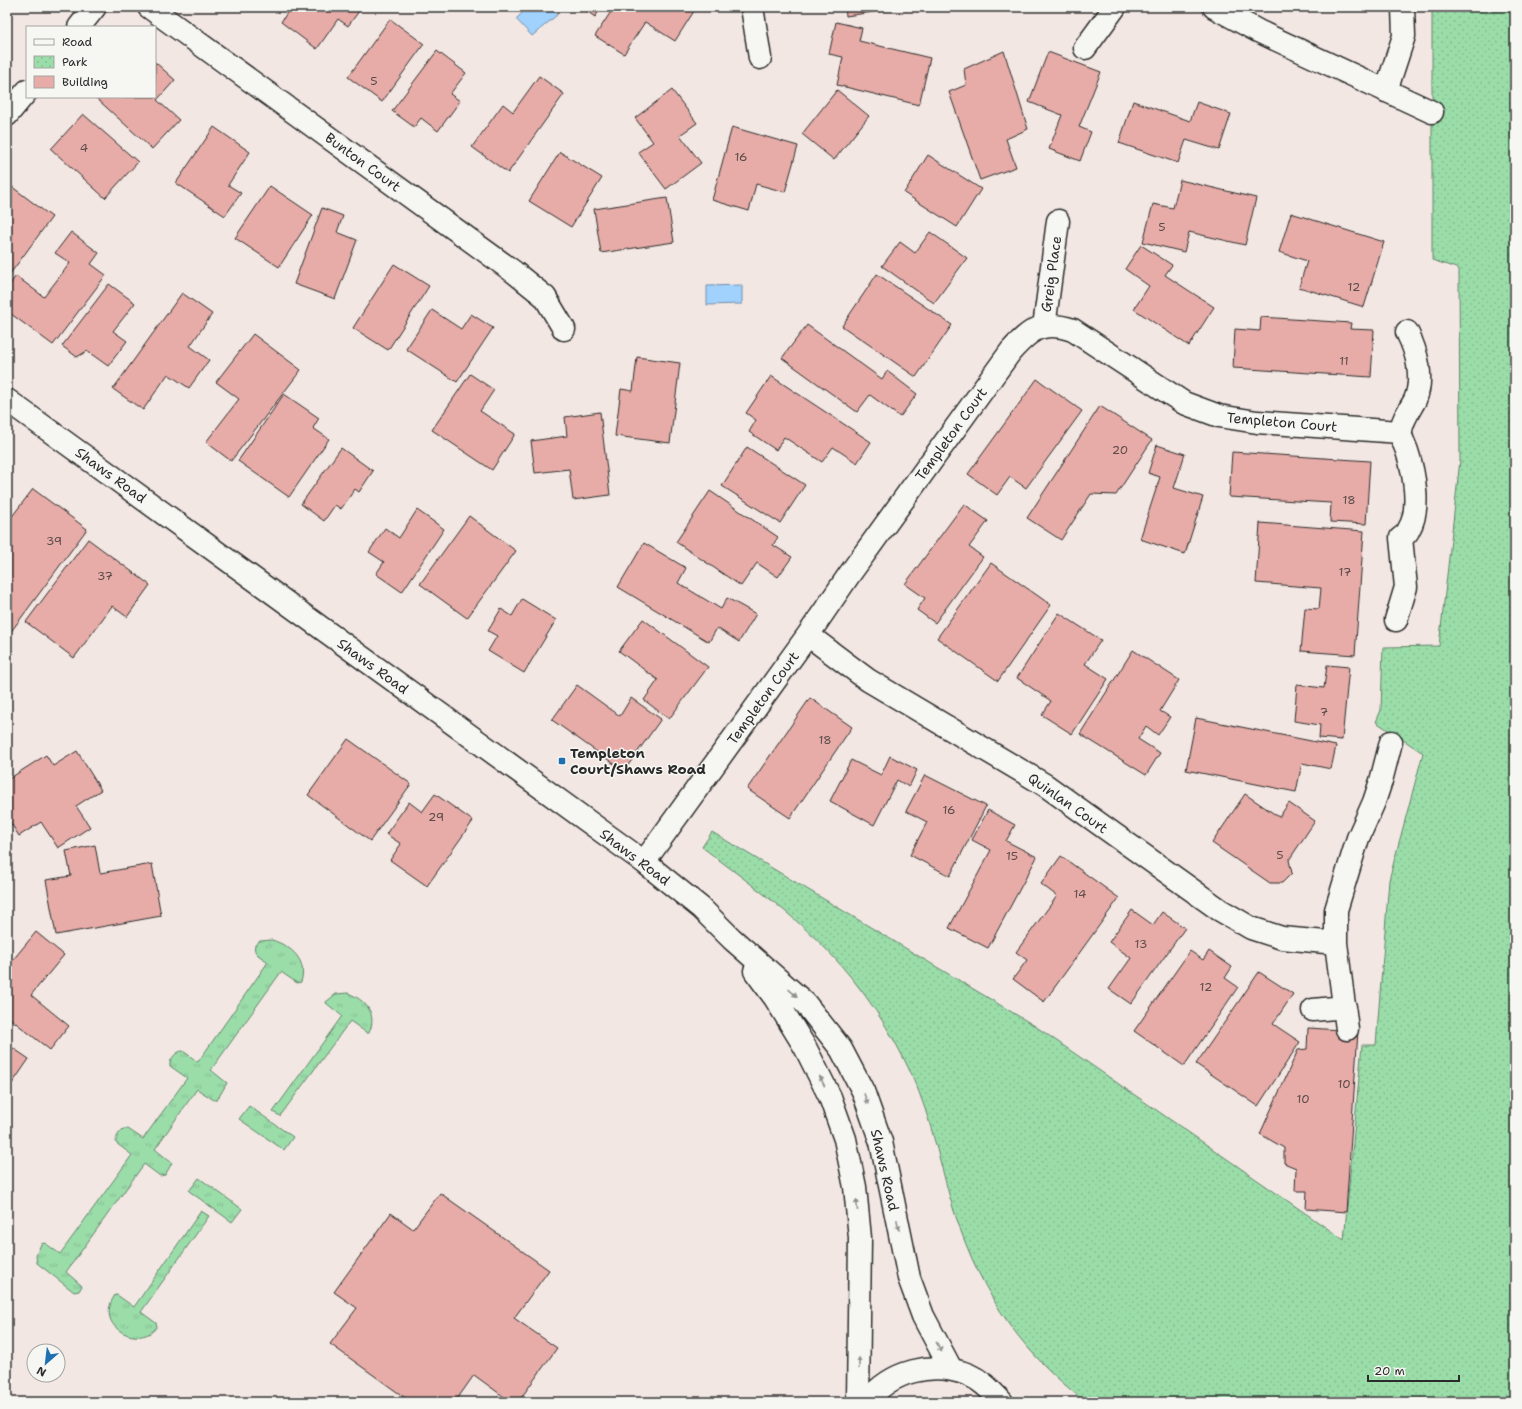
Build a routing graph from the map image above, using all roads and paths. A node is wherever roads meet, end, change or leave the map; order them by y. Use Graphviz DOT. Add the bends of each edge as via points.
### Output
graph roads {
  1 [pos="96,7"];
  2 [pos="149,7"];
  3 [pos="752,7"];
  4 [pos="1115,7"];
  5 [pos="1214,7"];
  6 [pos="1403,7"];
  7 [pos="80,26"];
  8 [pos="1085,48"];
  9 [pos="760,58"];
  10 [pos="1386,91"];
  11 [pos="26,92"];
  12 [pos="1432,112"];
  13 [pos="7,116"];
  14 [pos="1058,221"];
  15 [pos="1044,326"];
  16 [pos="564,329"];
  17 [pos="1407,332"];
  18 [pos="7,400"];
  19 [pos="1400,432"];
  20 [pos="1396,620"];
  21 [pos="808,635"];
  22 [pos="1391,742"];
  23 [pos="644,862"];
  24 [pos="732,939"];
  25 [pos="1336,943"];
  26 [pos="1345,1007"];
  27 [pos="1313,1010"];
  28 [pos="1347,1029"];
  29 [pos="951,1369"];
  30 [pos="986,1385"];
  31 [pos="858,1402"];
  32 [pos="867,1402"];
  33 [pos="1002,1402"];
  34 [pos="1017,1402"];
  1 -- 7 [label="street"];
  2 -- 16 [label="street, Bunton Court" via="514,272 545,298"];
  3 -- 9 [label="street"];
  4 -- 8 [label="street"];
  5 -- 10 [label="street"];
  6 -- 10 [label="street" via="1404,36"];
  10 -- 12 [label="street"];
  11 -- 13 [label="street"];
  14 -- 15 [label="street, Greig Place"];
  15 -- 19 [label="street, Templeton Court" via="1054,325 1073,330 1184,403 1219,416 1256,422"];
  15 -- 21 [label="street, Templeton Court" via="1029,333 1011,351"];
  17 -- 19 [label="street" via="1414,345 1420,383"];
  18 -- 23 [label="street, Shaws Road"];
  19 -- 20 [label="street" via="1414,474 1416,497 1410,529 1401,538 1406,587"];
  21 -- 23 [label="street, Templeton Court"];
  21 -- 25 [label="street, Quinlan Court" via="868,680 1045,785 1220,910 1251,928 1282,938"];
  22 -- 25 [label="street" via="1382,782 1374,802 1351,835 1336,910"];
  23 -- 24 [label="street, Shaws Road" via="701,908"];
  24 -- 29 [label="street, Shaws Road, one-way" via="805,1003 841,1049 862,1091 881,1142 909,1278 922,1316"];
  31 -- 24 [label="street, Shaws Road, one-way" via="860,1238 856,1187 845,1139 830,1097 805,1047 775,998"];
  25 -- 26 [label="street"];
  26 -- 27 [label="street"];
  26 -- 28 [label="street"];
  29 -- 30 [label="street" via="970,1375"];
  29 -- 32 [label="street" via="924,1368 898,1376 874,1392"];
  30 -- 33 [label="street"];
  30 -- 34 [label="street"];
}
